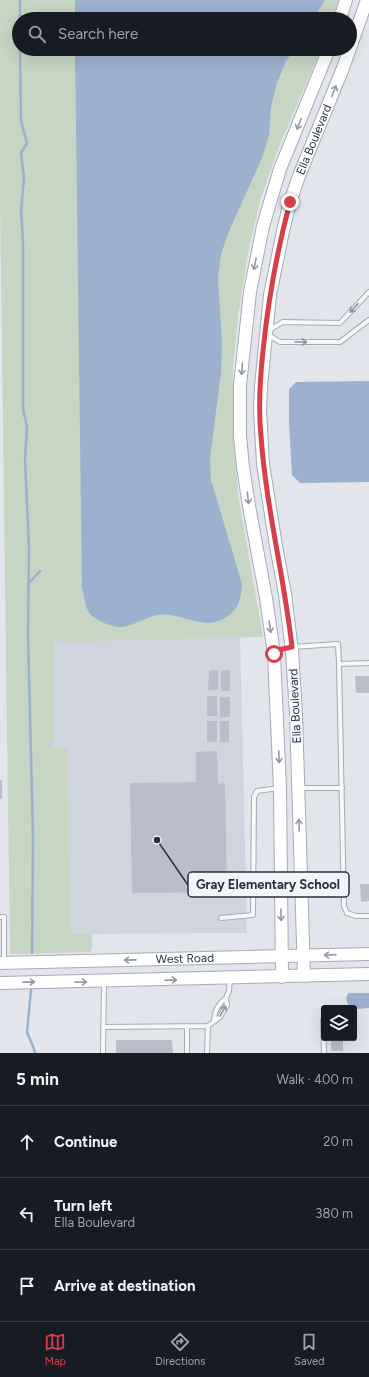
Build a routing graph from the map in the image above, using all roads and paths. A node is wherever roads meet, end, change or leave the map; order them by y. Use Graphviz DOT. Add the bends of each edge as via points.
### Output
graph roads {
  1 [pos="346,0"];
  2 [pos="367,0"];
  3 [pos="342,12"];
  4 [pos="357,28"];
  5 [pos="326,56"];
  6 [pos="347,56"];
  7 [pos="369,292"];
  8 [pos="369,320"];
  9 [pos="245,330"];
  10 [pos="265,332"];
  11 [pos="292,647"];
  12 [pos="273,651"];
  13 [pos="369,663"];
  14 [pos="338,664"];
  15 [pos="280,788"];
  16 [pos="298,788"];
  17 [pos="342,788"];
  18 [pos="369,916"];
  19 [pos="0,917"];
  20 [pos="221,918"];
  21 [pos="369,954"];
  22 [pos="282,956"];
  23 [pos="304,956"];
  24 [pos="2,963"];
  25 [pos="369,974"];
  26 [pos="304,976"];
  27 [pos="282,977"];
  28 [pos="230,978"];
  29 [pos="104,981"];
  30 [pos="0,983"];
  31 [pos="226,998"];
  32 [pos="214,1021"];
  33 [pos="186,1026"];
  34 [pos="208,1026"];
  35 [pos="104,1027"];
  36 [pos="324,1041"];
  37 [pos="103,1053"];
  38 [pos="187,1053"];
  39 [pos="207,1053"];
  40 [pos="324,1053"];
  1 -- 3 [label="main road"];
  4 -- 2 [label="main road, Ella Boulevard, one-way"];
  5 -- 9 [label="main road, Ella Boulevard, one-way" via="271,196 256,259"];
  10 -- 6 [label="main road, Ella Boulevard, one-way" via="276,263 290,202"];
  7 -- 10 [label="lane, one-way" via="340,323 282,322"];
  10 -- 8 [label="lane, one-way" via="280,342 340,342"];
  9 -- 10 [label="main road"];
  9 -- 12 [label="main road, Ella Boulevard, one-way" via="240,385 240,436"];
  10 -- 11 [label="main road, Ella Boulevard" via="260,386 260,435 268,503"];
  11 -- 12 [label="main road"];
  11 -- 14 [label="lane" via="338,644"];
  11 -- 16 [label="main road, Ella Boulevard"];
  12 -- 15 [label="main road, Ella Boulevard, one-way"];
  13 -- 14 [label="lane"];
  14 -- 17 [label="lane"];
  15 -- 16 [label="main road"];
  15 -- 20 [label="lane" via="258,791 254,797 253,915"];
  15 -- 22 [label="main road, Ella Boulevard, one-way"];
  16 -- 17 [label="lane"];
  23 -- 16 [label="main road, Ella Boulevard, one-way"];
  17 -- 18 [label="lane" via="344,906 347,913"];
  19 -- 24 [label="lane" via="4,917"];
  21 -- 23 [label="main road, West Road, one-way"];
  22 -- 23 [label="main road, West Road"];
  22 -- 24 [label="main road, West Road, one-way"];
  22 -- 27 [label="main road, Ella Boulevard"];
  23 -- 26 [label="main road, Ella Boulevard"];
  25 -- 26 [label="main road, West Road"];
  26 -- 27 [label="main road, West Road"];
  27 -- 28 [label="main road, West Road"];
  29 -- 28 [label="main road, West Road, one-way"];
  28 -- 31 [label="lane"];
  30 -- 29 [label="main road, West Road, one-way"];
  29 -- 35 [label="lane"];
  31 -- 32 [label="lane" via="214,1014"];
  32 -- 31 [label="lane, one-way" via="220,1018 227,1006"];
  32 -- 34 [label="lane"];
  33 -- 34 [label="lane"];
  33 -- 35 [label="lane"];
  33 -- 38 [label="lane"];
  34 -- 39 [label="lane"];
  35 -- 37 [label="lane"];
  36 -- 40 [label="lane"];
}
